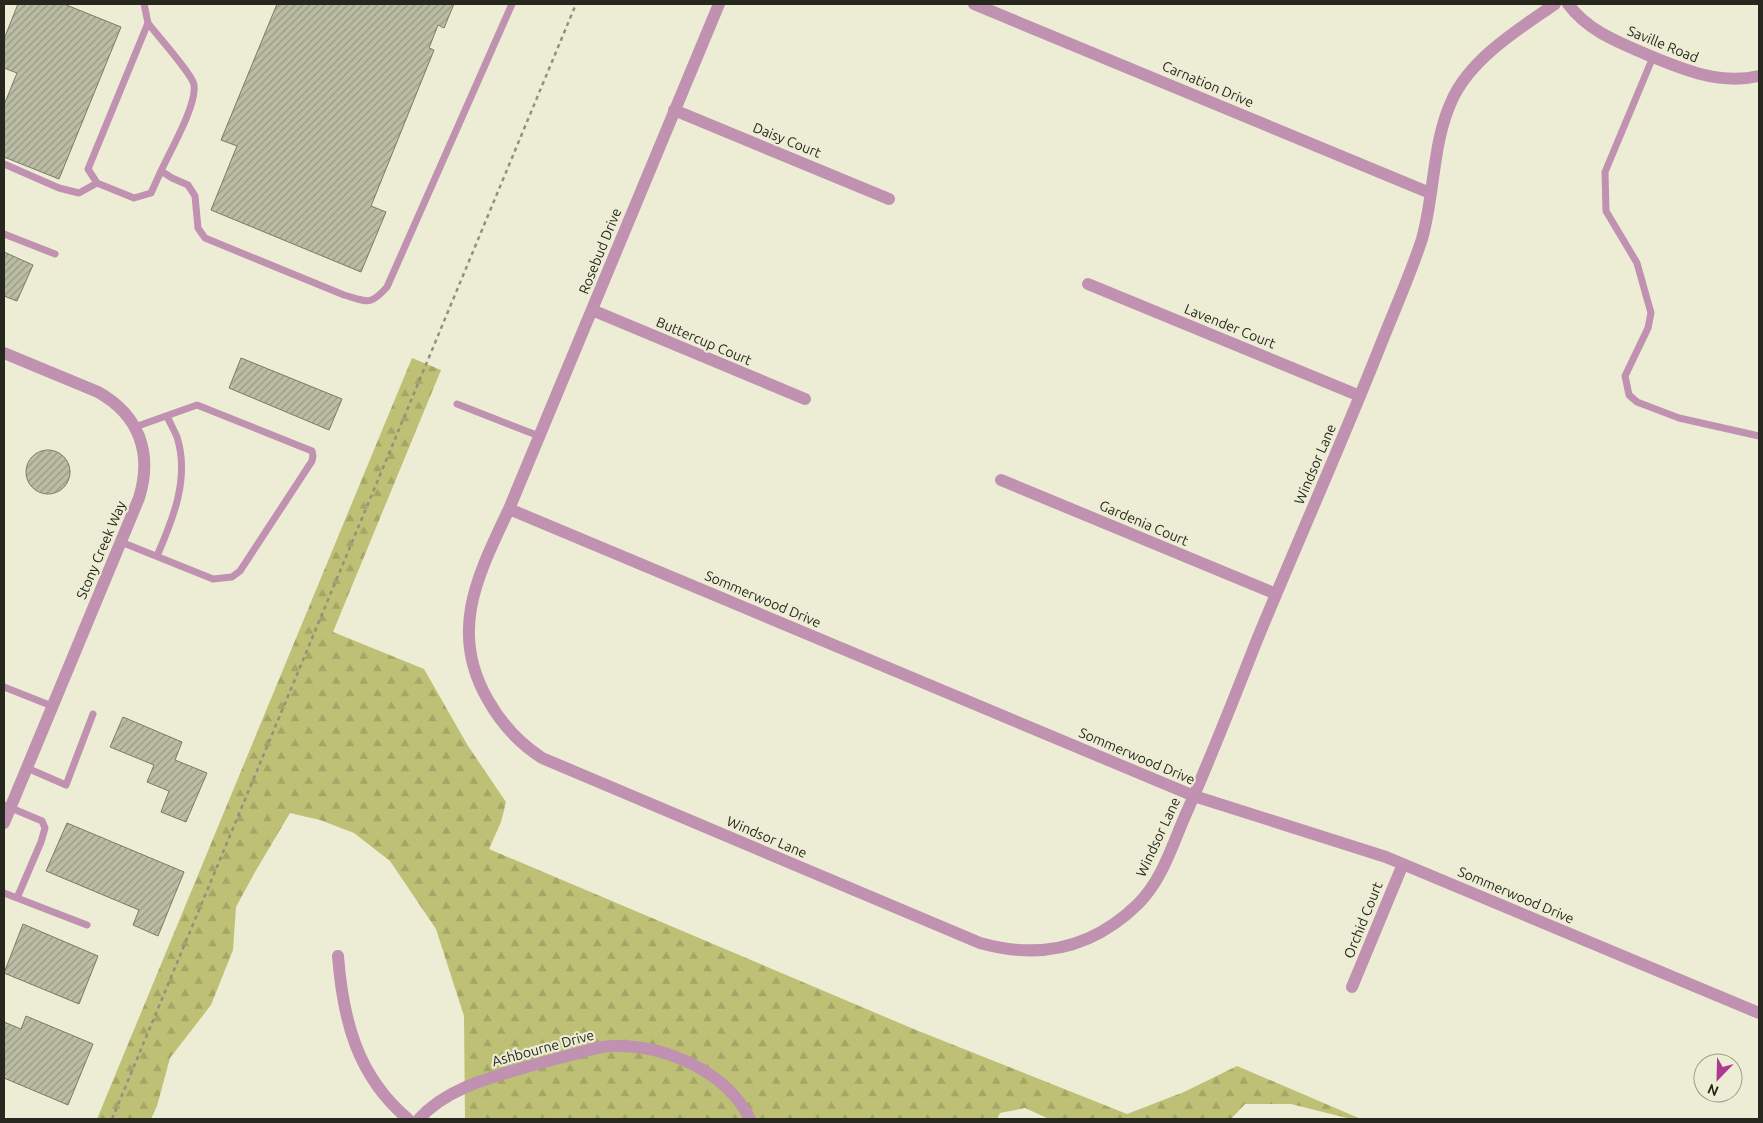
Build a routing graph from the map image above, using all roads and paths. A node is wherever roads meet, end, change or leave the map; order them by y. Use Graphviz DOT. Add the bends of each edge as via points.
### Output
graph roads {
  1 [pos="144,4"];
  2 [pos="512,4"];
  3 [pos="576,4"];
  4 [pos="719,4"];
  5 [pos="974,4"];
  6 [pos="1555,4"];
  7 [pos="1568,4"];
  8 [pos="148,23"];
  9 [pos="1652,57"];
  10 [pos="1759,76"];
  11 [pos="674,110"];
  12 [pos="4,164"];
  13 [pos="161,171"];
  14 [pos="97,183"];
  15 [pos="1430,193"];
  16 [pos="889,199"];
  17 [pos="4,234"];
  18 [pos="55,254"];
  19 [pos="1088,284"];
  20 [pos="592,310"];
  21 [pos="4,354"];
  22 [pos="1360,396"];
  23 [pos="804,399"];
  24 [pos="457,404"];
  25 [pos="167,416"];
  26 [pos="135,427"];
  27 [pos="539,436"];
  28 [pos="1759,436"];
  29 [pos="1001,480"];
  30 [pos="508,509"];
  31 [pos="121,542"];
  32 [pos="157,556"];
  33 [pos="1276,594"];
  34 [pos="4,687"];
  35 [pos="52,706"];
  36 [pos="93,714"];
  37 [pos="26,768"];
  38 [pos="1194,796"];
  39 [pos="7,807"];
  40 [pos="4,823"];
  41 [pos="1403,864"];
  42 [pos="4,893"];
  43 [pos="17,898"];
  44 [pos="87,925"];
  45 [pos="338,956"];
  46 [pos="1352,987"];
  47 [pos="1759,1013"];
  48 [pos="112,1119"];
  49 [pos="408,1119"];
  50 [pos="419,1119"];
  51 [pos="750,1119"];
  1 -- 8 [label="lane"];
  2 -- 13 [label="lane" via="387,287 376,299 366,301 344,295 205,238 198,228 195,196 188,185"];
  3 -- 48 [label="path"];
  4 -- 11 [label="street, Rosebud Drive"];
  5 -- 15 [label="street, Carnation Drive"];
  6 -- 15 [label="street, Windsor Lane" via="1500,44 1458,88 1442,128"];
  7 -- 9 [label="street, Saville Road" via="1587,23 1611,39"];
  8 -- 13 [label="lane" via="194,84 192,102"];
  8 -- 14 [label="lane" via="88,168"];
  9 -- 10 [label="street, Saville Road" via="1697,74 1736,79"];
  9 -- 28 [label="lane" via="1605,172 1606,211 1637,262 1651,314 1648,328 1625,376 1629,395 1637,402 1679,418"];
  11 -- 16 [label="street, Daisy Court"];
  11 -- 20 [label="street, Rosebud Drive"];
  12 -- 14 [label="lane" via="59,188 79,193"];
  13 -- 14 [label="lane" via="151,193 134,198"];
  15 -- 22 [label="street, Windsor Lane" via="1421,241"];
  17 -- 18 [label="lane"];
  19 -- 22 [label="street, Lavender Court"];
  20 -- 23 [label="street, Buttercup Court"];
  20 -- 27 [label="street, Rosebud Drive"];
  21 -- 26 [label="street, Stony Creek Way" via="98,392 126,412"];
  22 -- 33 [label="street, Windsor Lane"];
  24 -- 27 [label="lane"];
  25 -- 26 [label="lane"];
  25 -- 32 [label="lane" via="177,438 180,490 172,521"];
  25 -- 32 [label="lane" via="196,405 312,451 313,456 245,563 232,577 213,579"];
  26 -- 31 [label="street, Stony Creek Way" via="142,444 144,477"];
  27 -- 30 [label="street, Rosebud Drive"];
  29 -- 33 [label="street, Gardenia Court"];
  30 -- 38 [label="street, Sommerwood Drive"];
  30 -- 38 [label="street, Windsor Lane" via="478,578 471,603 469,646 481,688 515,737 542,758 980,942 1024,951 1060,948 1078,944 1118,922 1140,902 1162,870"];
  31 -- 32 [label="lane"];
  31 -- 35 [label="street, Stony Creek Way"];
  33 -- 38 [label="street, Windsor Lane"];
  34 -- 35 [label="lane"];
  35 -- 37 [label="street, Stony Creek Way"];
  36 -- 37 [label="lane" via="66,785"];
  37 -- 39 [label="street, Stony Creek Way"];
  38 -- 41 [label="street, Sommerwood Drive"];
  39 -- 40 [label="street, Stony Creek Way"];
  39 -- 43 [label="lane" via="42,821 45,828"];
  41 -- 46 [label="street, Orchid Court"];
  41 -- 47 [label="street, Sommerwood Drive"];
  42 -- 43 [label="lane"];
  43 -- 44 [label="lane"];
  45 -- 49 [label="street" via="340,990 359,1054 383,1094"];
  50 -- 51 [label="street, Ashbourne Drive" via="442,1100 485,1079 612,1046 652,1049 688,1062 720,1082"];
}
